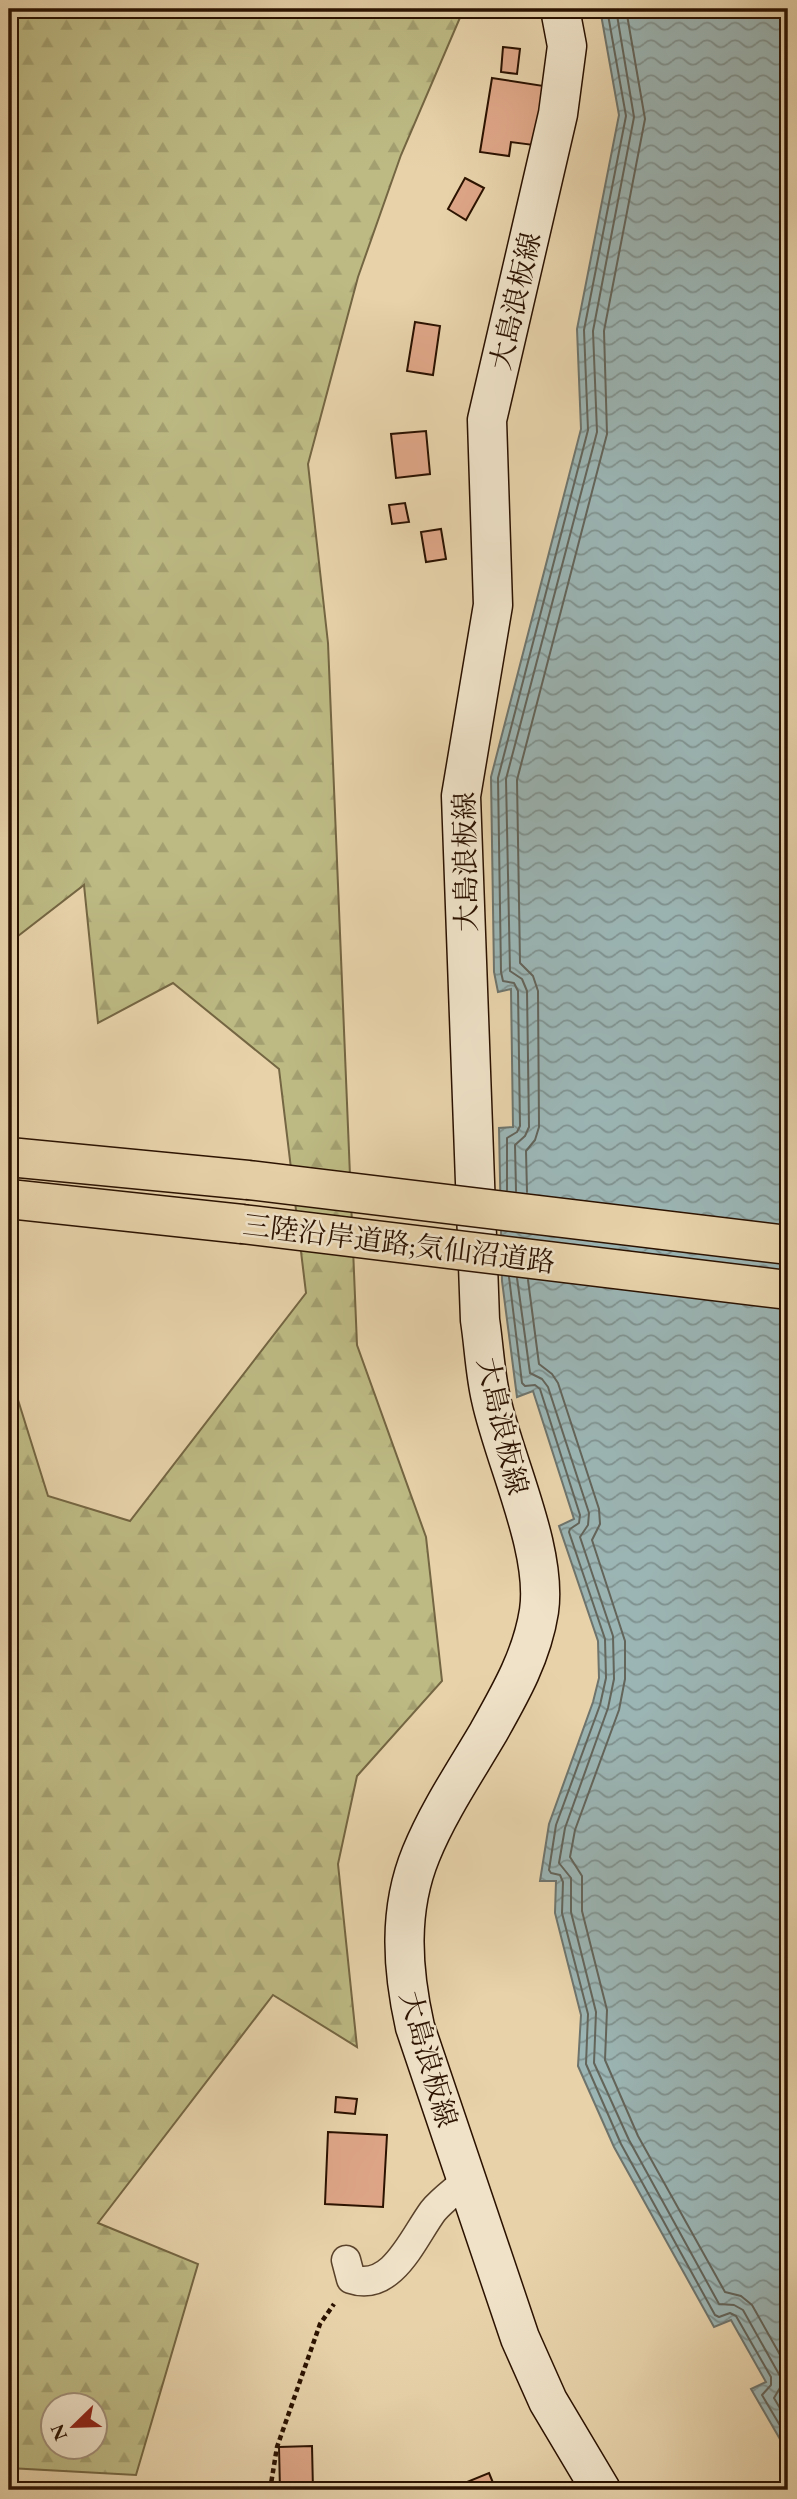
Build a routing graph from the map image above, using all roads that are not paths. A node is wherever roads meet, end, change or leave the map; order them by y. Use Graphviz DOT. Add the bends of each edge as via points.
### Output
graph roads {
  1 [pos="560,9"];
  2 [pos="9,1157"];
  3 [pos="9,1199"];
  4 [pos="9,1205"];
  5 [pos="107,1210"];
  6 [pos="788,1245"];
  7 [pos="788,1290"];
  8 [pos="466,2181"];
  9 [pos="349,2269"];
  10 [pos="595,2488"];
  1 -- 8 [label="main road, 大島浪板線" via="567,46 558,114 487,420 493,605 461,796 480,1320 491,1399 537,1563 539,1608 531,1649 514,1687 421,1855 409,1894 404,1938 405,1983 415,2027"];
  2 -- 6 [label="highway, 三陸沿岸道路;気仙沼道路, bridge" via="248,1180"];
  3 -- 5 [label="highway, 三陸沿岸道路;気仙沼道路"];
  4 -- 5 [label="highway"];
  5 -- 7 [label="highway, 三陸沿岸道路;気仙沼道路, bridge"];
  8 -- 9 [label="street" via="435,2209 405,2254 383,2277 361,2282"];
  8 -- 10 [label="main road, 大島浪板線" via="520,2338"];
}
